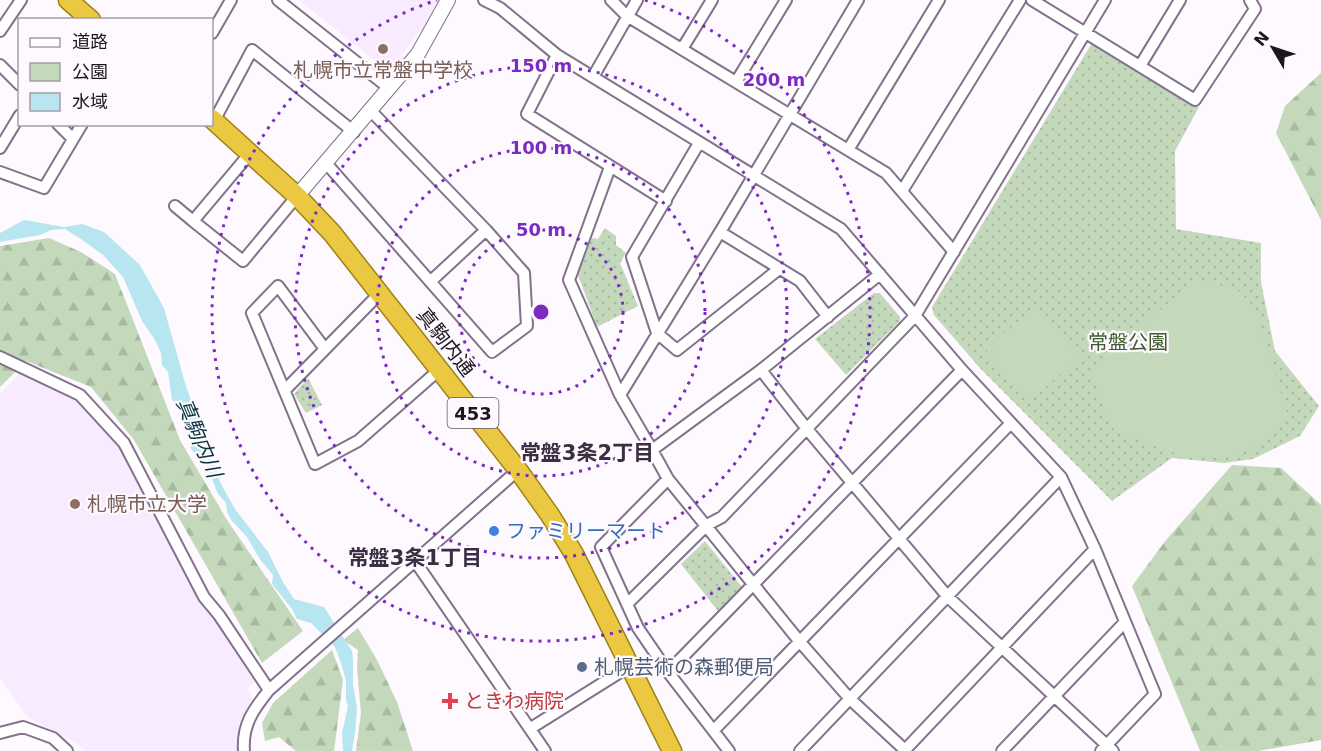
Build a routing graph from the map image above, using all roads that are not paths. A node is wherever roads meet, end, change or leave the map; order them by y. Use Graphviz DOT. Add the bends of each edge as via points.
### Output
graph roads {
  1 [pos="21,0"];
  2 [pos="69,0"];
  3 [pos="231,0"];
  4 [pos="278,0"];
  5 [pos="448,0"];
  6 [pos="484,0"];
  7 [pos="611,0"];
  8 [pos="637,0"];
  9 [pos="712,0"];
  10 [pos="786,0"];
  11 [pos="858,0"];
  12 [pos="939,0"];
  13 [pos="1020,0"];
  14 [pos="1032,0"];
  15 [pos="1105,0"];
  16 [pos="1180,0"];
  17 [pos="1256,3"];
  18 [pos="627,16"];
  19 [pos="89,18"];
  20 [pos="213,31"];
  21 [pos="0,32"];
  22 [pos="1086,32"];
  23 [pos="682,50"];
  24 [pos="558,55"];
  25 [pos="0,65"];
  26 [pos="1140,66"];
  27 [pos="593,76"];
  28 [pos="736,82"];
  29 [pos="18,83"];
  30 [pos="389,88"];
  31 [pos="371,111"];
  32 [pos="789,114"];
  33 [pos="18,118"];
  34 [pos="213,120"];
  35 [pos="60,126"];
  36 [pos="81,126"];
  37 [pos="354,132"];
  38 [pos="73,139"];
  39 [pos="699,143"];
  40 [pos="0,148"];
  41 [pos="848,150"];
  42 [pos="251,152"];
  43 [pos="326,163"];
  44 [pos="610,166"];
  45 [pos="0,172"];
  46 [pos="753,176"];
  47 [pos="902,191"];
  48 [pos="297,196"];
  49 [pos="666,201"];
  50 [pos="175,206"];
  51 [pos="193,221"];
  52 [pos="486,230"];
  53 [pos="720,232"];
  54 [pos="954,252"];
  55 [pos="779,269"];
  56 [pos="880,274"];
  57 [pos="431,281"];
  58 [pos="380,293"];
  59 [pos="915,316"];
  60 [pos="828,317"];
  61 [pos="657,333"];
  62 [pos="325,349"];
  63 [pos="0,357"];
  64 [pos="439,370"];
  65 [pos="760,370"];
  66 [pos="962,370"];
  67 [pos="285,390"];
  68 [pos="620,395"];
  69 [pos="1010,424"];
  70 [pos="807,429"];
  71 [pos="652,450"];
  72 [pos="518,470"];
  73 [pos="1061,477"];
  74 [pos="668,479"];
  75 [pos="853,483"];
  76 [pos="707,525"];
  77 [pos="900,539"];
  78 [pos="1095,549"];
  79 [pos="415,561"];
  80 [pos="755,585"];
  81 [pos="948,597"];
  82 [pos="627,604"];
  83 [pos="1124,623"];
  84 [pos="801,642"];
  85 [pos="1001,648"];
  86 [pos="630,666"];
  87 [pos="668,672"];
  88 [pos="269,690"];
  89 [pos="1053,697"];
  90 [pos="850,699"];
  91 [pos="531,728"];
  92 [pos="714,730"];
  93 [pos="0,733"];
  94 [pos="1107,749"];
  95 [pos="67,751"];
  96 [pos="244,751"];
  97 [pos="545,751"];
  98 [pos="672,751"];
  99 [pos="729,751"];
  100 [pos="800,751"];
  101 [pos="905,751"];
  102 [pos="1002,751"];
  1 -- 21 [label="street"];
  2 -- 19 [label="highway"];
  3 -- 20 [label="street"];
  4 -- 30 [label="street"];
  5 -- 30 [label="street" via="418,54"];
  6 -- 24 [label="street" via="500,8"];
  7 -- 18 [label="street"];
  8 -- 18 [label="street"];
  9 -- 23 [label="street"];
  10 -- 28 [label="street"];
  11 -- 32 [label="street"];
  12 -- 41 [label="street"];
  13 -- 47 [label="street"];
  14 -- 22 [label="street"];
  15 -- 22 [label="street"];
  16 -- 26 [label="street"];
  17 -- 26 [label="street" via="1196,100"];
  18 -- 23 [label="street"];
  18 -- 27 [label="street"];
  22 -- 26 [label="street"];
  22 -- 54 [label="street"];
  23 -- 28 [label="street"];
  24 -- 27 [label="street"];
  24 -- 44 [label="street" via="527,114"];
  25 -- 29 [label="street"];
  27 -- 39 [label="street"];
  28 -- 32 [label="street"];
  30 -- 31 [label="street"];
  31 -- 37 [label="street"];
  31 -- 52 [label="street"];
  32 -- 41 [label="street"];
  32 -- 46 [label="street"];
  33 -- 40 [label="street"];
  34 -- 37 [label="street" via="252,50"];
  34 -- 42 [label="highway, 真駒内通 / 453"];
  35 -- 38 [label="street"];
  36 -- 38 [label="street"];
  37 -- 43 [label="street"];
  38 -- 45 [label="street" via="44,188"];
  39 -- 46 [label="street"];
  39 -- 49 [label="street"];
  41 -- 47 [label="street" via="886,173"];
  42 -- 48 [label="highway, 真駒内通 / 453"];
  42 -- 51 [label="street"];
  43 -- 48 [label="street"];
  43 -- 57 [label="street"];
  44 -- 49 [label="street"];
  44 -- 68 [label="street" via="569,280"];
  46 -- 53 [label="street"];
  46 -- 56 [label="street" via="841,229"];
  47 -- 54 [label="street"];
  48 -- 51 [label="street" via="243,261"];
  48 -- 58 [label="highway, 真駒内通 / 453"];
  49 -- 61 [label="street" via="632,257"];
  50 -- 51 [label="street"];
  52 -- 57 [label="street"];
  52 -- 57 [label="street" via="524,273 527,326 492,352"];
  53 -- 55 [label="street"];
  53 -- 61 [label="street"];
  54 -- 59 [label="street"];
  55 -- 60 [label="street" via="800,281"];
  55 -- 61 [label="street" via="677,350"];
  56 -- 59 [label="street"];
  56 -- 60 [label="street"];
  58 -- 62 [label="street"];
  58 -- 64 [label="highway, 真駒内通 / 453"];
  59 -- 66 [label="street"];
  59 -- 70 [label="street"];
  60 -- 65 [label="street"];
  61 -- 68 [label="street"];
  62 -- 67 [label="street"];
  62 -- 67 [label="street" via="278,286 252,313"];
  63 -- 88 [label="street" via="80,395 124,443 204,597"];
  64 -- 67 [label="street" via="358,441 315,464"];
  64 -- 72 [label="highway, 真駒内通 / 453"];
  65 -- 70 [label="street"];
  65 -- 71 [label="street"];
  66 -- 69 [label="street"];
  66 -- 75 [label="street"];
  68 -- 71 [label="street"];
  69 -- 73 [label="street"];
  69 -- 77 [label="street"];
  70 -- 75 [label="street"];
  70 -- 76 [label="street" via="722,517"];
  71 -- 74 [label="street"];
  72 -- 79 [label="street"];
  72 -- 86 [label="highway, 真駒内通 / 453" via="574,554"];
  73 -- 78 [label="street"];
  73 -- 81 [label="street"];
  74 -- 76 [label="street"];
  74 -- 82 [label="street" via="601,547"];
  75 -- 77 [label="street"];
  75 -- 80 [label="street"];
  76 -- 80 [label="street"];
  76 -- 82 [label="street"];
  77 -- 81 [label="street"];
  77 -- 84 [label="street"];
  78 -- 83 [label="street"];
  78 -- 85 [label="street"];
  79 -- 88 [label="street"];
  79 -- 91 [label="street"];
  80 -- 84 [label="street"];
  80 -- 87 [label="street"];
  81 -- 85 [label="street"];
  81 -- 90 [label="street"];
  82 -- 87 [label="street"];
  83 -- 89 [label="street"];
  83 -- 94 [label="street" via="1155,694"];
  84 -- 90 [label="street"];
  84 -- 92 [label="street"];
  85 -- 89 [label="street"];
  85 -- 101 [label="street"];
  86 -- 91 [label="street"];
  86 -- 98 [label="highway, 真駒内通 / 453"];
  87 -- 92 [label="street"];
  88 -- 96 [label="street" via="246,725"];
  89 -- 94 [label="street"];
  89 -- 102 [label="street"];
  90 -- 100 [label="street"];
  90 -- 101 [label="street"];
  91 -- 97 [label="street"];
  92 -- 99 [label="street"];
  93 -- 95 [label="street" via="23,727 52,738"];
}
